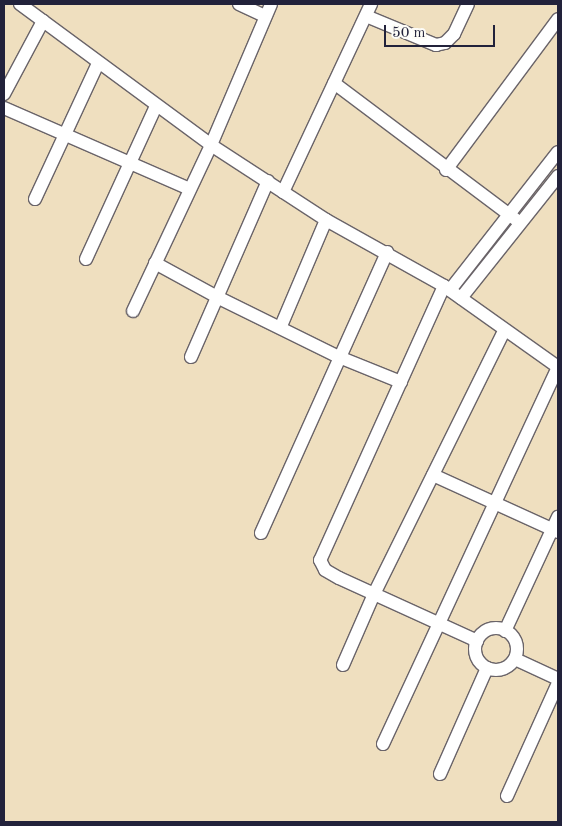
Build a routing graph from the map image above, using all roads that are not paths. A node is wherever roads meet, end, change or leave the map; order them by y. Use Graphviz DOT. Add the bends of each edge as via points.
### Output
graph roads {
  1 [pos="20,4"];
  2 [pos="239,4"];
  3 [pos="271,4"];
  4 [pos="468,4"];
  5 [pos="368,10"];
  6 [pos="265,16"];
  7 [pos="558,19"];
  8 [pos="43,21"];
  9 [pos="98,63"];
  10 [pos="334,84"];
  11 [pos="4,94"];
  12 [pos="156,106"];
  13 [pos="4,108"];
  14 [pos="63,134"];
  15 [pos="211,145"];
  16 [pos="556,159"];
  17 [pos="129,163"];
  18 [pos="446,170"];
  19 [pos="558,176"];
  20 [pos="268,182"];
  21 [pos="189,189"];
  22 [pos="283,192"];
  23 [pos="35,199"];
  24 [pos="507,213"];
  25 [pos="326,220"];
  26 [pos="519,222"];
  27 [pos="386,252"];
  28 [pos="86,259"];
  29 [pos="155,263"];
  30 [pos="447,288"];
  31 [pos="217,297"];
  32 [pos="461,298"];
  33 [pos="133,311"];
  34 [pos="281,326"];
  35 [pos="504,330"];
  36 [pos="340,356"];
  37 [pos="191,357"];
  38 [pos="558,367"];
  39 [pos="401,382"];
  40 [pos="433,475"];
  41 [pos="493,501"];
  42 [pos="558,517"];
  43 [pos="555,531"];
  44 [pos="261,533"];
  45 [pos="374,594"];
  46 [pos="438,622"];
  47 [pos="504,631"];
  48 [pos="477,641"];
  49 [pos="515,659"];
  50 [pos="343,665"];
  51 [pos="487,668"];
  52 [pos="558,681"];
  53 [pos="383,744"];
  54 [pos="440,774"];
  55 [pos="508,796"];
  1 -- 8 [label="street"];
  2 -- 6 [label="street"];
  3 -- 6 [label="street"];
  4 -- 5 [label="street" via="454,34 445,43 436,45"];
  5 -- 10 [label="street"];
  6 -- 15 [label="street"];
  7 -- 18 [label="street"];
  8 -- 9 [label="street"];
  8 -- 11 [label="street"];
  9 -- 12 [label="street"];
  9 -- 14 [label="street"];
  10 -- 18 [label="street"];
  10 -- 22 [label="street"];
  12 -- 15 [label="street"];
  12 -- 17 [label="street"];
  13 -- 14 [label="street"];
  14 -- 17 [label="street"];
  14 -- 23 [label="street"];
  15 -- 20 [label="street"];
  15 -- 21 [label="street"];
  16 -- 24 [label="street"];
  17 -- 21 [label="street"];
  17 -- 28 [label="street"];
  18 -- 24 [label="street"];
  19 -- 26 [label="street"];
  20 -- 22 [label="street"];
  20 -- 31 [label="street"];
  21 -- 29 [label="street"];
  22 -- 25 [label="street"];
  24 -- 26 [label="street"];
  24 -- 30 [label="street"];
  25 -- 27 [label="street"];
  25 -- 34 [label="street"];
  26 -- 32 [label="street"];
  27 -- 30 [label="street"];
  27 -- 36 [label="street"];
  29 -- 31 [label="street"];
  29 -- 33 [label="street"];
  30 -- 32 [label="street"];
  30 -- 39 [label="street"];
  31 -- 34 [label="street"];
  31 -- 37 [label="street"];
  32 -- 35 [label="street"];
  34 -- 36 [label="street"];
  35 -- 38 [label="street"];
  35 -- 40 [label="street"];
  36 -- 39 [label="street"];
  36 -- 44 [label="street"];
  38 -- 41 [label="street"];
  39 -- 45 [label="street" via="320,560 325,570"];
  40 -- 41 [label="street"];
  40 -- 45 [label="street"];
  41 -- 43 [label="street"];
  41 -- 46 [label="street"];
  42 -- 43 [label="street"];
  43 -- 47 [label="street"];
  45 -- 46 [label="street"];
  45 -- 50 [label="street"];
  46 -- 48 [label="street"];
  46 -- 53 [label="street"];
  47 -- 48 [label="street" via="490,630"];
  47 -- 49 [label="street" via="516,641"];
  48 -- 51 [label="street" via="476,655"];
  49 -- 51 [label="street" via="505,668"];
  49 -- 52 [label="street"];
  51 -- 54 [label="street"];
  52 -- 55 [label="street"];
}
